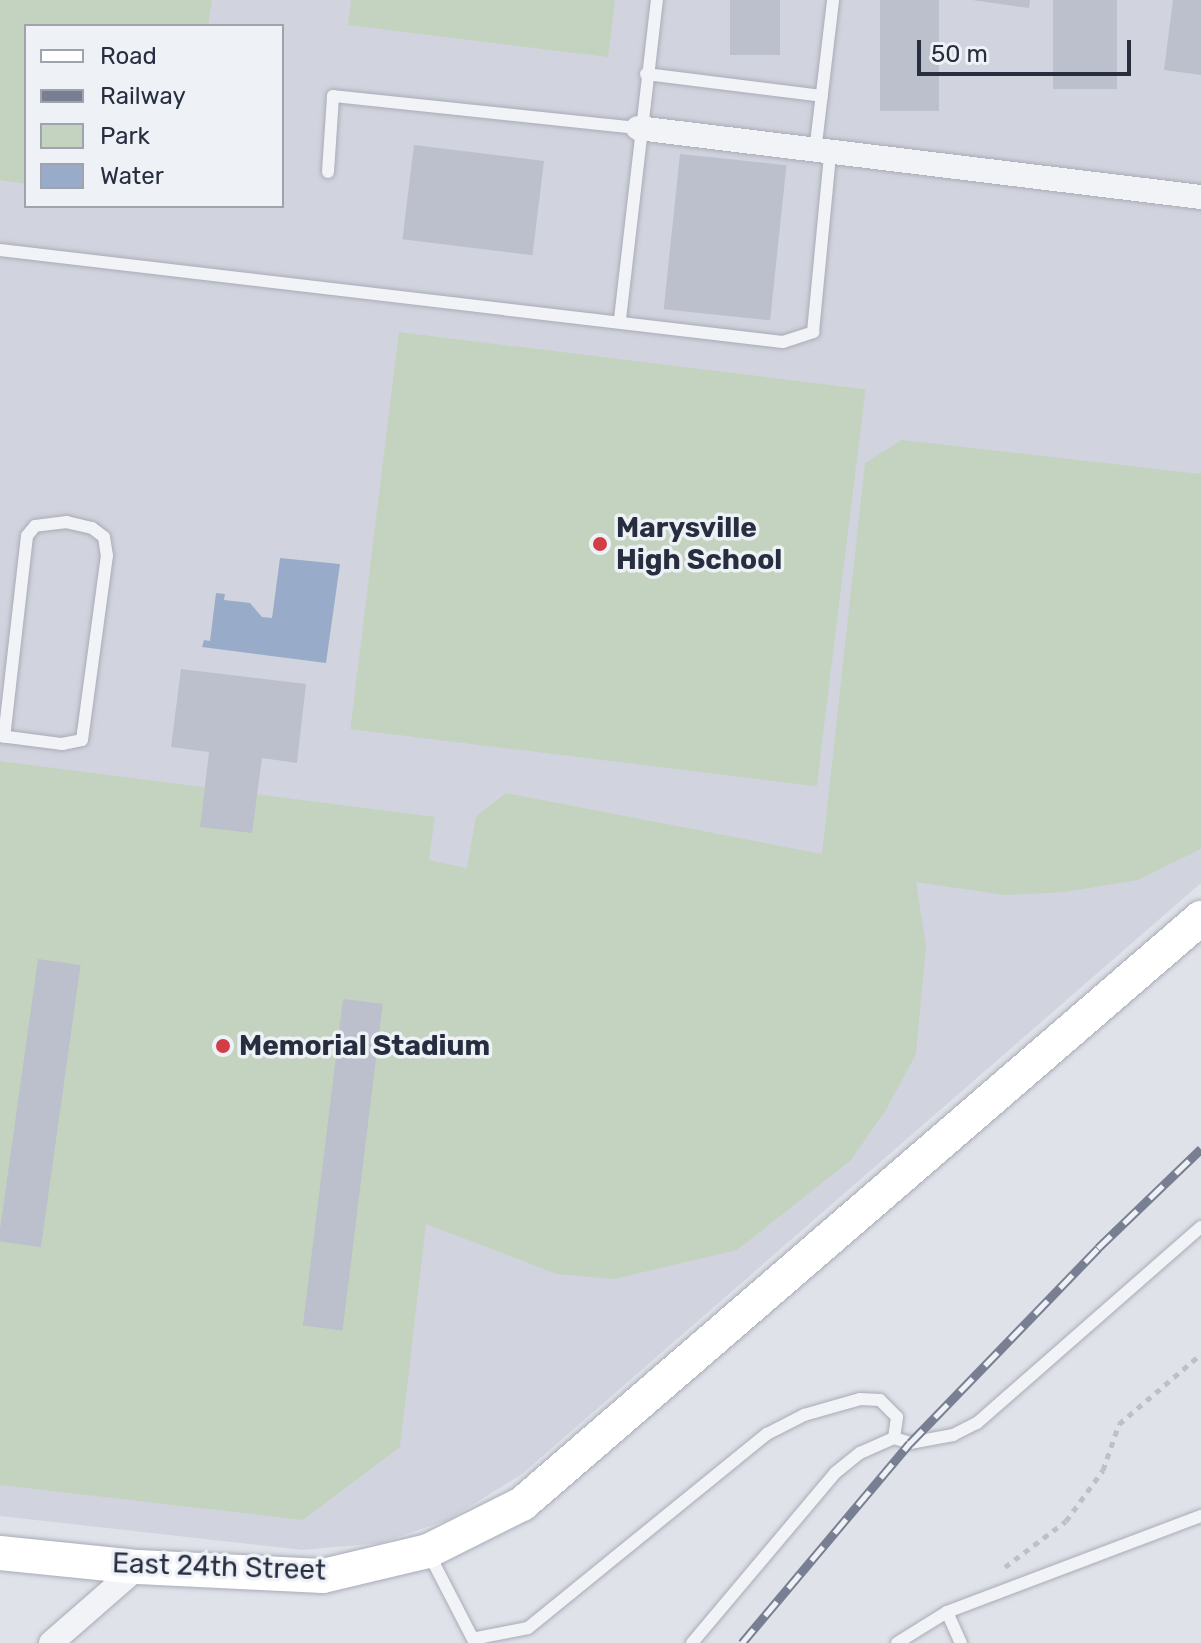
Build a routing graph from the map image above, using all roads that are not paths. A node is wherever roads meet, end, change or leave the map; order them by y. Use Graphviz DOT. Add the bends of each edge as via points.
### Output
graph roads {
  1 [pos="657,0"];
  2 [pos="833,0"];
  3 [pos="646,74"];
  4 [pos="822,96"];
  5 [pos="638,128"];
  6 [pos="823,154"];
  7 [pos="328,172"];
  8 [pos="1201,197"];
  9 [pos="0,250"];
  10 [pos="620,319"];
  11 [pos="2,736"];
  12 [pos="1201,918"];
  13 [pos="1201,1227"];
  14 [pos="894,1438"];
  15 [pos="1201,1516"];
  16 [pos="428,1551"];
  17 [pos="0,1553"];
  18 [pos="138,1567"];
  19 [pos="947,1612"];
  20 [pos="476,1641"];
  21 [pos="51,1643"];
  22 [pos="692,1643"];
  23 [pos="897,1643"];
  24 [pos="961,1643"];
  1 -- 3 [label="lane"];
  2 -- 4 [label="lane"];
  3 -- 4 [label="lane"];
  3 -- 5 [label="lane"];
  4 -- 6 [label="lane"];
  5 -- 6 [label="street"];
  5 -- 7 [label="lane" via="333,96"];
  5 -- 10 [label="lane"];
  6 -- 8 [label="street"];
  6 -- 10 [label="lane" via="813,332 783,342"];
  9 -- 10 [label="lane"];
  11 -- 11 [label="lane" via="62,744 82,740 107,556 104,537 92,528 45,524 27,536"];
  12 -- 16 [label="street, East 24th Street" via="522,1504"];
  13 -- 14 [label="lane" via="977,1423 953,1435 910,1443"];
  14 -- 20 [label="lane" via="897,1417 880,1400 860,1399 804,1415 767,1434 528,1628"];
  14 -- 22 [label="lane" via="860,1453 835,1473"];
  15 -- 19 [label="lane"];
  16 -- 18 [label="street, East 24th Street" via="323,1576"];
  16 -- 20 [label="lane" via="450,1602"];
  17 -- 18 [label="street, East 24th Street"];
  18 -- 21 [label="street"];
  19 -- 23 [label="lane"];
  19 -- 24 [label="lane"];
}
